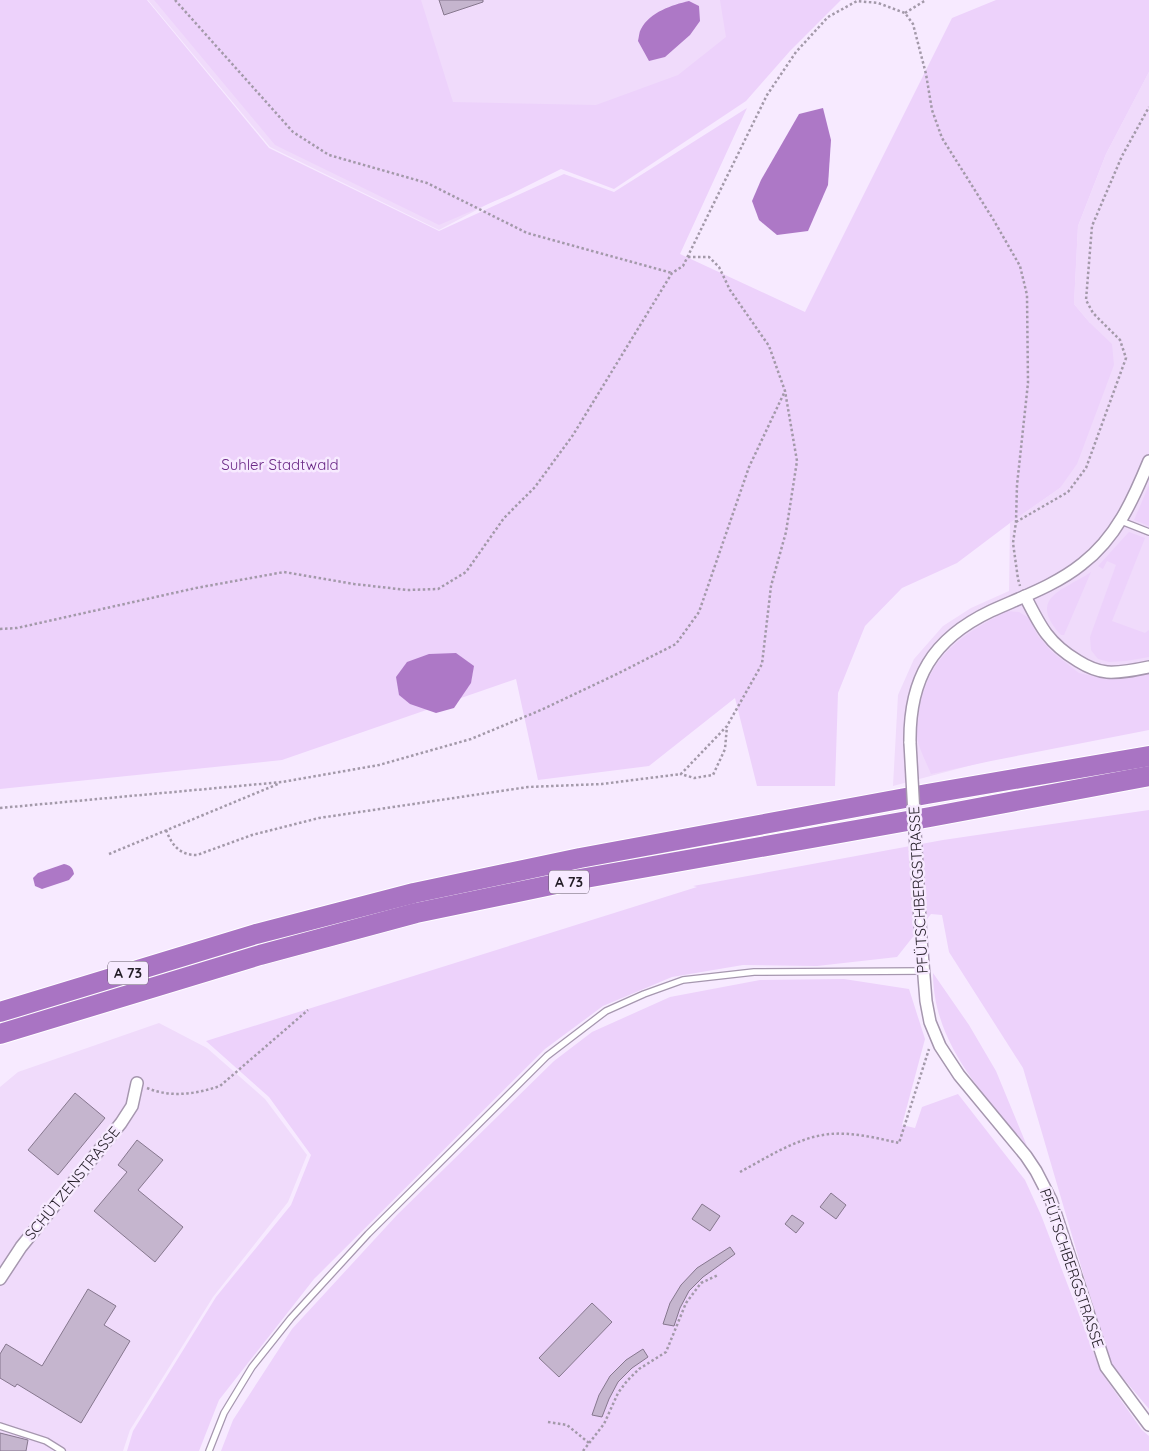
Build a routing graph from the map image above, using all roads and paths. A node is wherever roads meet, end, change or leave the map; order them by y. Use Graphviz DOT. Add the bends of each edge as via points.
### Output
graph roads {
  1 [pos="175,0"];
  2 [pos="926,0"];
  3 [pos="905,14"];
  4 [pos="1149,107"];
  5 [pos="688,257"];
  6 [pos="672,272"];
  7 [pos="785,391"];
  8 [pos="1149,461"];
  9 [pos="1121,521"];
  10 [pos="1016,522"];
  11 [pos="1149,532"];
  12 [pos="1025,596"];
  13 [pos="0,629"];
  14 [pos="1149,667"];
  15 [pos="727,726"];
  16 [pos="1149,756"];
  17 [pos="681,774"];
  18 [pos="1149,776"];
  19 [pos="282,782"];
  20 [pos="0,808"];
  21 [pos="166,830"];
  22 [pos="110,854"];
  23 [pos="922,971"];
  24 [pos="308,1010"];
  25 [pos="0,1012"];
  26 [pos="0,1034"];
  27 [pos="935,1034"];
  28 [pos="137,1083"];
  29 [pos="740,1172"];
  30 [pos="718,1275"];
  31 [pos="0,1279"];
  32 [pos="548,1422"];
  33 [pos="1149,1425"];
  34 [pos="0,1426"];
  35 [pos="590,1443"];
  36 [pos="62,1451"];
  37 [pos="209,1451"];
  38 [pos="584,1451"];
  1 -- 6 [label="path" via="293,132 329,155 427,183 527,234"];
  2 -- 3 [label="path"];
  3 -- 5 [label="path" via="878,3 857,1 828,17 796,52 767,95"];
  3 -- 10 [label="path" via="913,24 932,110 942,138 1007,241 1020,266 1027,295 1028,383"];
  4 -- 10 [label="path" via="1122,156 1092,226 1086,300 1093,313 1120,340 1126,358 1086,468 1068,492"];
  5 -- 6 [label="path" via="683,266"];
  5 -- 7 [label="path" via="709,257 719,267 730,290 769,346"];
  6 -- 13 [label="path" via="573,435 535,487 504,518 466,572 438,589 407,590 284,572"];
  7 -- 15 [label="path" via="797,461 786,532 771,586 762,664"];
  7 -- 19 [label="path" via="749,467 699,612 676,644 541,710 471,739 379,765"];
  8 -- 9 [label="street, PFÜTSCHBERGSTRASSE"];
  9 -- 11 [label="lane"];
  9 -- 12 [label="street, PFÜTSCHBERGSTRASSE" via="1081,565 1061,579"];
  10 -- 12 [label="path" via="1014,562"];
  12 -- 14 [label="street" via="1038,623 1054,644 1086,666 1105,672"];
  12 -- 23 [label="street, PFÜTSCHBERGSTRASSE, bridge" via="989,612 951,637 937,650 917,684 912,704 910,743"];
  15 -- 17 [label="path"];
  15 -- 17 [label="path" via="725,749 713,775 694,778"];
  16 -- 25 [label="highway, A 73" via="580,858 414,893 256,934"];
  17 -- 21 [label="path" via="602,784 528,786 319,818 269,830 197,855 177,849"];
  18 -- 26 [label="highway, A 73" via="580,879 416,913 260,955"];
  19 -- 20 [label="path"];
  19 -- 21 [label="path"];
  21 -- 22 [label="path"];
  23 -- 27 [label="street, PFÜTSCHBERGSTRASSE" via="927,1008"];
  23 -- 37 [label="lane" via="754,972 682,980 606,1011 547,1056 368,1234 291,1318 252,1367 224,1413"];
  24 -- 28 [label="path" via="220,1086 181,1095 157,1092"];
  27 -- 29 [label="path" via="899,1143 847,1134 815,1136"];
  27 -- 33 [label="street, PFÜTSCHBERGSTRASSE" via="959,1075 1036,1171 1051,1200 1106,1367"];
  28 -- 31 [label="street, SCHÜTZENSTRASSE" via="132,1106 121,1123 21,1247"];
  30 -- 35 [label="path" via="701,1283 686,1303 666,1352 627,1380"];
  32 -- 35 [label="path" via="567,1425"];
  34 -- 36 [label="lane"];
  35 -- 38 [label="path"];
}
